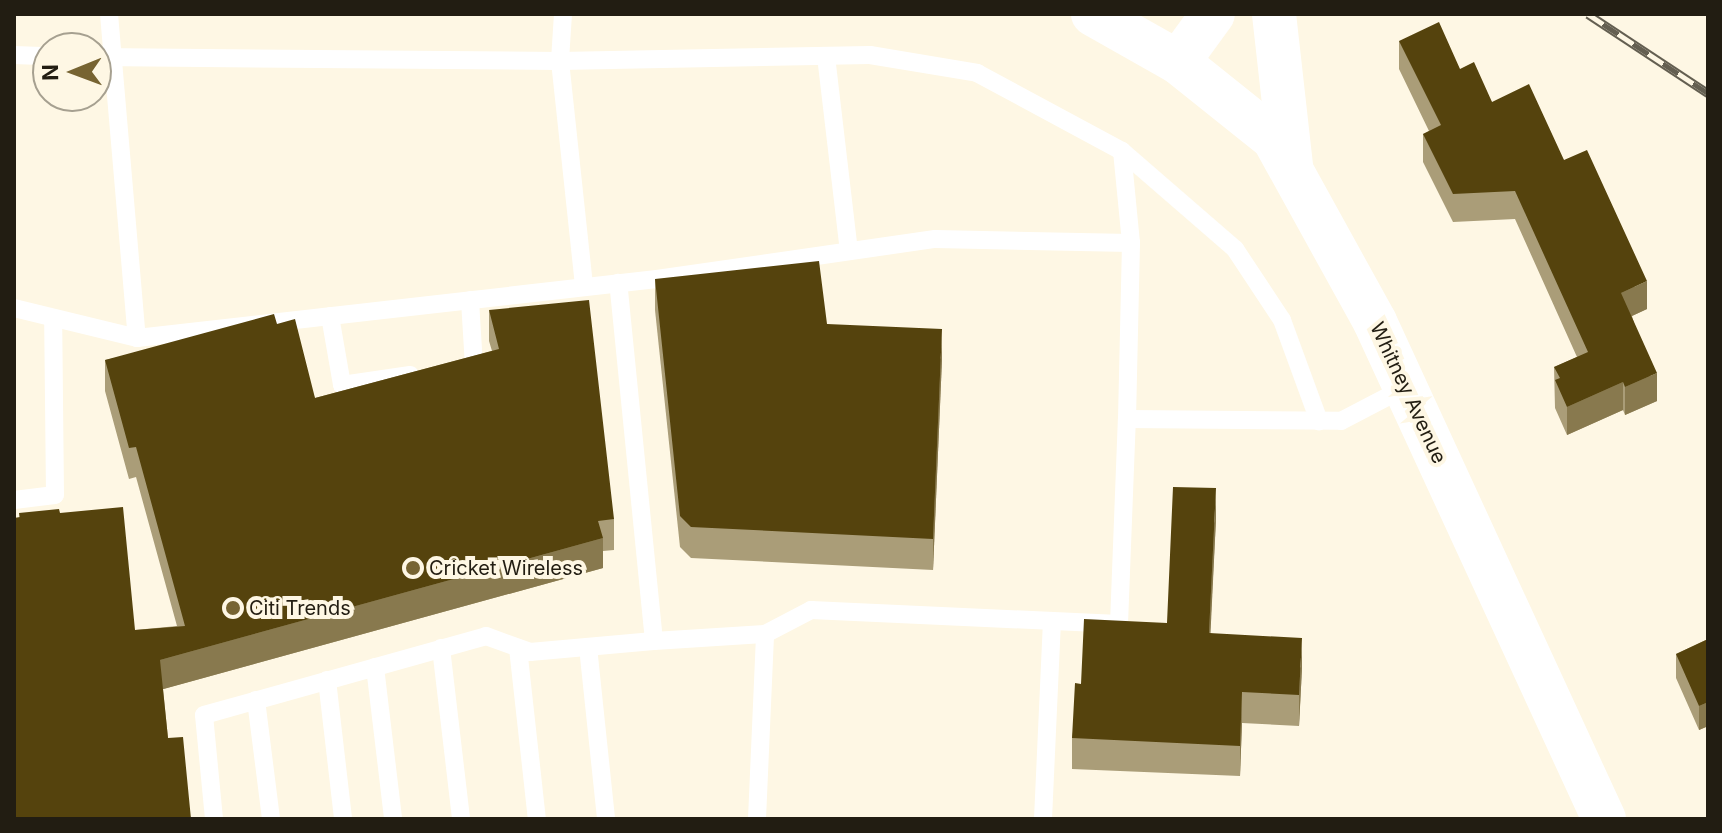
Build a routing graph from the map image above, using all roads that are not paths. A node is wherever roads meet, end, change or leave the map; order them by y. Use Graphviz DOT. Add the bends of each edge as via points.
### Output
graph roads {
  1 [pos="563,14"];
  2 [pos="1093,14"];
  3 [pos="1213,14"];
  4 [pos="1274,14"];
  5 [pos="826,56"];
  6 [pos="112,57"];
  7 [pos="560,61"];
  8 [pos="1178,62"];
  9 [pos="110,112"];
  10 [pos="1122,151"];
  11 [pos="1292,173"];
  12 [pos="1131,243"];
  13 [pos="849,251"];
  14 [pos="618,283"];
  15 [pos="584,287"];
  16 [pos="470,300"];
  17 [pos="14,308"];
  18 [pos="330,316"];
  19 [pos="53,318"];
  20 [pos="137,338"];
  21 [pos="1406,387"];
  22 [pos="1127,419"];
  23 [pos="1319,421"];
  24 [pos="14,500"];
  25 [pos="1052,621"];
  26 [pos="765,634"];
  27 [pos="654,641"];
  28 [pos="588,647"];
  29 [pos="441,648"];
  30 [pos="518,648"];
  31 [pos="375,667"];
  32 [pos="327,680"];
  33 [pos="256,700"];
  34 [pos="214,819"];
  35 [pos="271,819"];
  36 [pos="343,819"];
  37 [pos="393,819"];
  38 [pos="461,819"];
  39 [pos="537,819"];
  40 [pos="606,819"];
  41 [pos="757,819"];
  42 [pos="1043,819"];
  43 [pos="1604,819"];
  1 -- 7 [label="lane"];
  2 -- 8 [label="main road, Whitney Avenue"];
  3 -- 8 [label="main road"];
  4 -- 11 [label="main road"];
  5 -- 7 [label="lane"];
  5 -- 10 [label="lane" via="870,55 977,73"];
  5 -- 13 [label="lane"];
  6 -- 7 [label="lane"];
  7 -- 15 [label="lane"];
  8 -- 11 [label="main road, Whitney Avenue" via="1274,139"];
  9 -- 20 [label="lane"];
  10 -- 12 [label="lane"];
  10 -- 23 [label="lane" via="1235,249 1282,320"];
  11 -- 21 [label="main road, Whitney Avenue"];
  12 -- 13 [label="lane" via="935,239"];
  12 -- 22 [label="lane"];
  13 -- 14 [label="lane"];
  14 -- 15 [label="lane"];
  14 -- 27 [label="lane"];
  15 -- 16 [label="lane"];
  16 -- 18 [label="lane"];
  16 -- 18 [label="lane" via="474,366 342,385"];
  17 -- 19 [label="lane"];
  18 -- 20 [label="lane"];
  19 -- 20 [label="lane"];
  19 -- 24 [label="lane" via="55,495"];
  21 -- 23 [label="lane" via="1341,421"];
  21 -- 43 [label="main road, Whitney Avenue"];
  22 -- 23 [label="lane"];
  22 -- 25 [label="lane" via="1119,624"];
  25 -- 26 [label="lane" via="811,610"];
  25 -- 42 [label="lane"];
  26 -- 27 [label="lane"];
  26 -- 41 [label="lane"];
  27 -- 28 [label="lane"];
  28 -- 30 [label="lane" via="530,652"];
  28 -- 40 [label="lane"];
  29 -- 30 [label="lane" via="486,636"];
  29 -- 31 [label="lane"];
  29 -- 38 [label="lane"];
  30 -- 39 [label="lane"];
  31 -- 32 [label="lane"];
  31 -- 37 [label="lane"];
  32 -- 33 [label="lane"];
  32 -- 36 [label="lane"];
  33 -- 34 [label="lane" via="204,715"];
  33 -- 35 [label="lane"];
}
